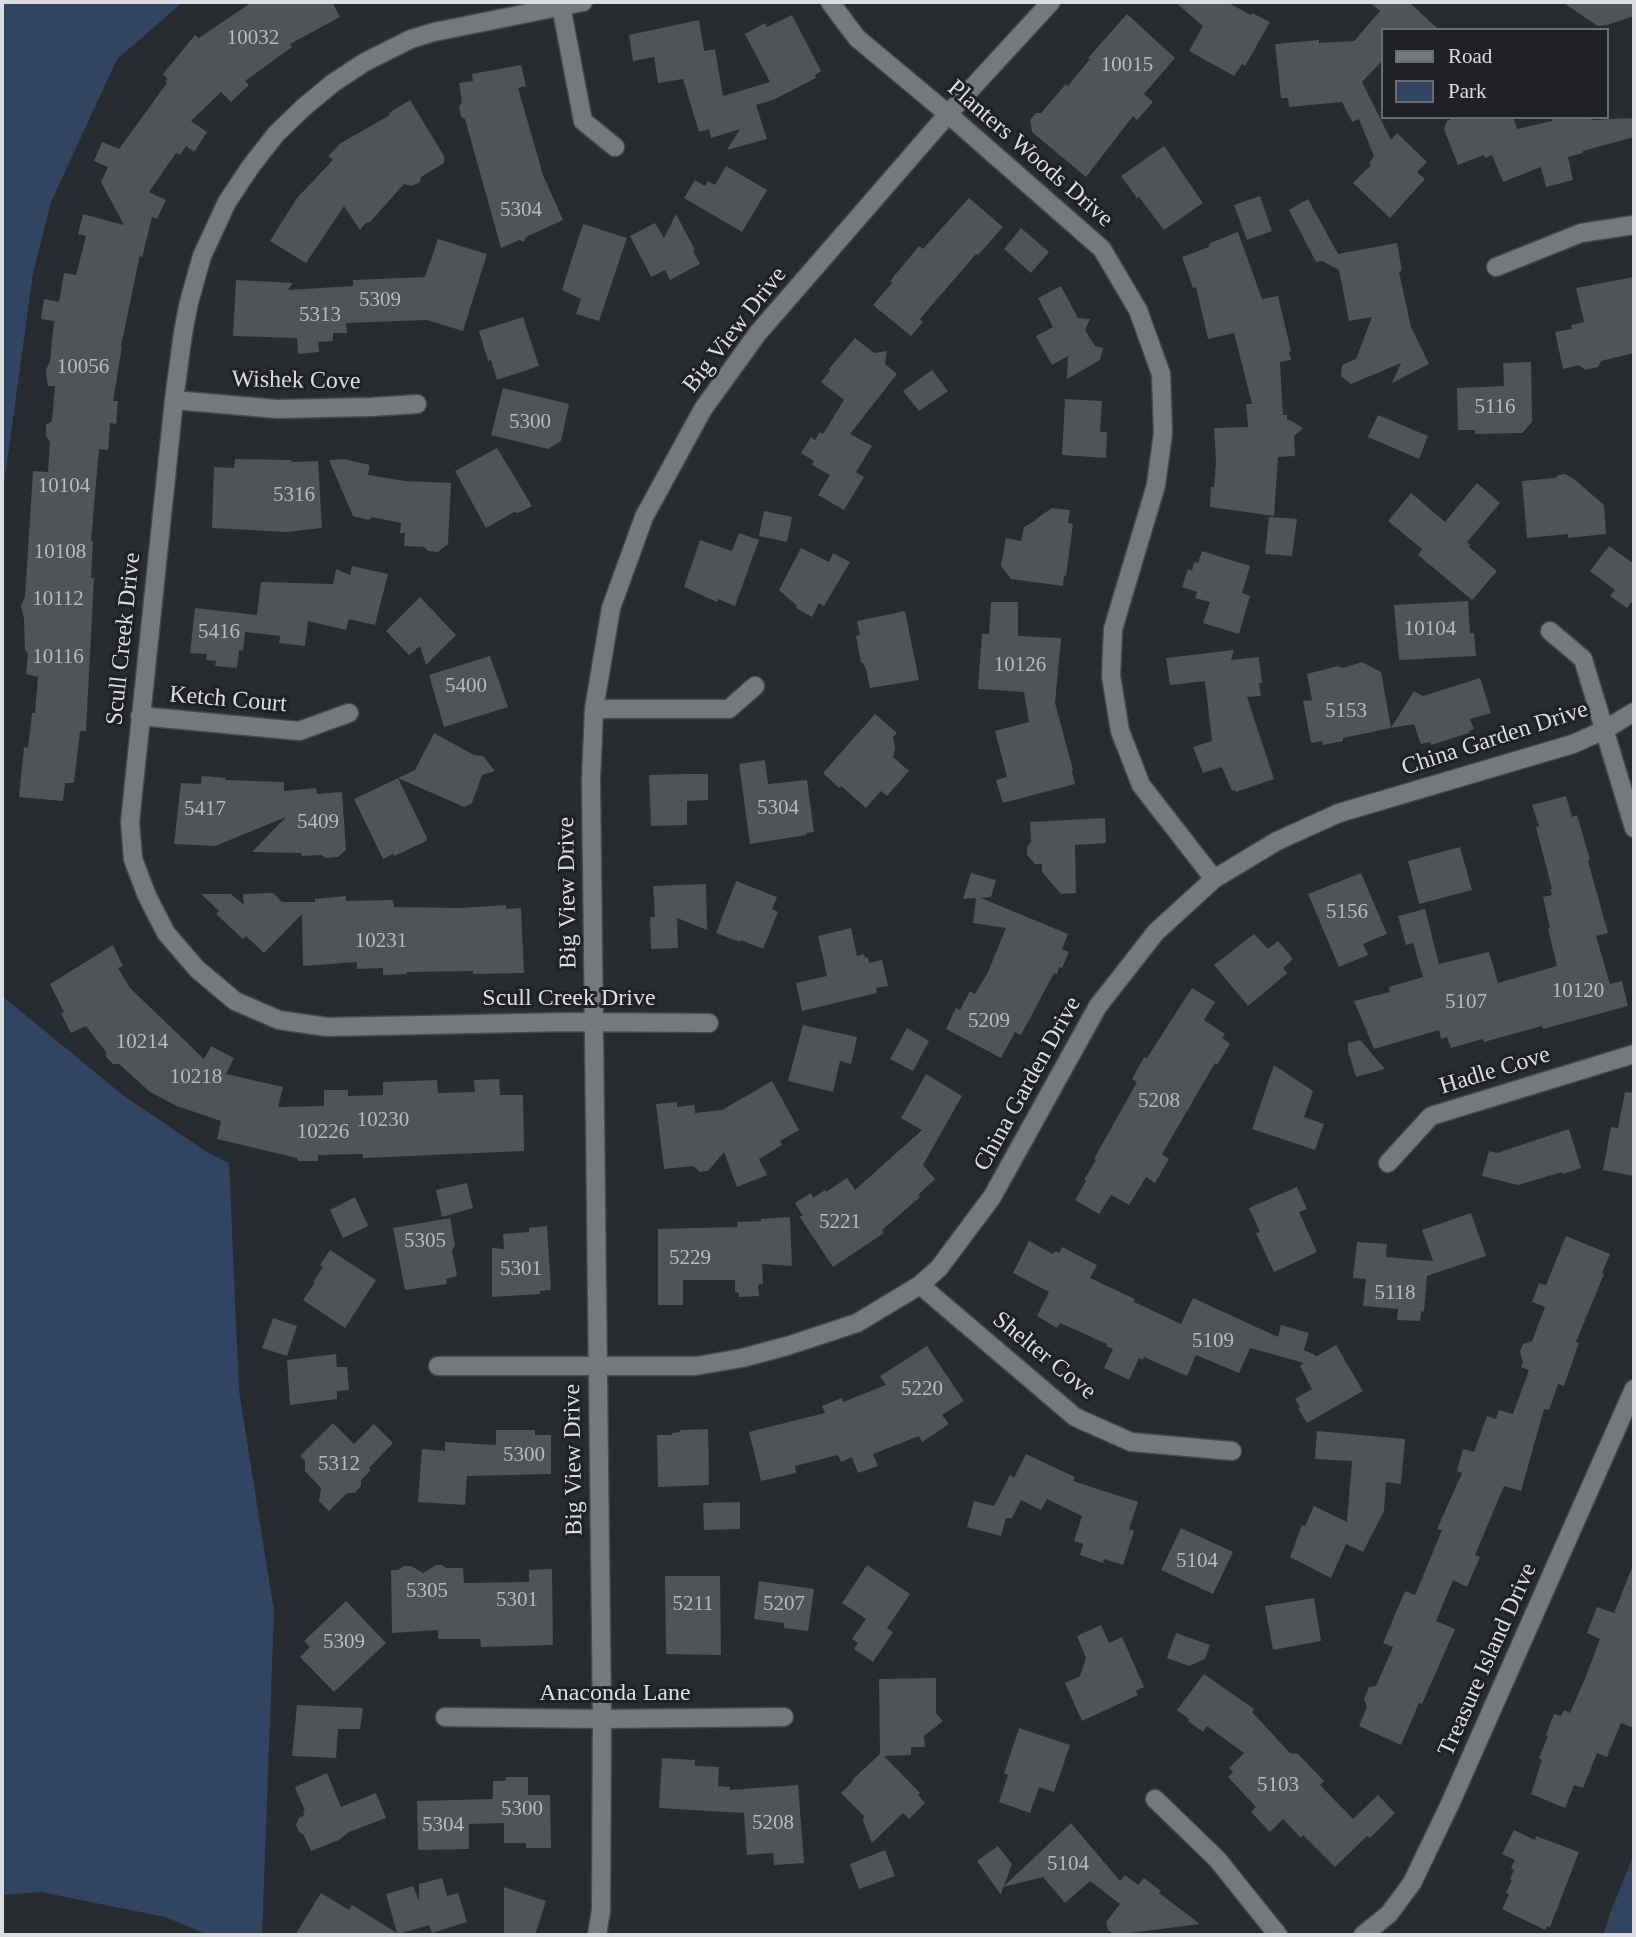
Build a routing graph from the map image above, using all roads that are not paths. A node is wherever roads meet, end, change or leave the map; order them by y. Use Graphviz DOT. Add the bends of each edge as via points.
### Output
graph roads {
  1 [pos="583,2"];
  2 [pos="830,2"];
  3 [pos="1052,2"];
  4 [pos="561,6"];
  5 [pos="948,114"];
  6 [pos="615,147"];
  7 [pos="1634,225"];
  8 [pos="1496,267"];
  9 [pos="174,400"];
  10 [pos="417,404"];
  11 [pos="1550,631"];
  12 [pos="755,686"];
  13 [pos="594,709"];
  14 [pos="1634,712"];
  15 [pos="349,713"];
  16 [pos="140,716"];
  17 [pos="1604,730"];
  18 [pos="1634,828"];
  19 [pos="1214,879"];
  20 [pos="595,1023"];
  21 [pos="709,1023"];
  22 [pos="1634,1055"];
  23 [pos="1388,1163"];
  24 [pos="920,1285"];
  25 [pos="597,1365"];
  26 [pos="438,1366"];
  27 [pos="1634,1389"];
  28 [pos="1232,1451"];
  29 [pos="445,1717"];
  30 [pos="784,1717"];
  31 [pos="602,1719"];
  32 [pos="1155,1799"];
  33 [pos="597,1935"];
  34 [pos="1278,1935"];
  35 [pos="1363,1935"];
  1 -- 4 [label="street, Scull Creek Drive"];
  2 -- 5 [label="street, Planters Woods Drive" via="857,38"];
  3 -- 5 [label="street, Big View Drive"];
  4 -- 6 [label="street" via="583,121"];
  4 -- 9 [label="street, Scull Creek Drive" via="411,39 333,83 276,134 227,202 202,256 188,302"];
  5 -- 13 [label="street, Big View Drive" via="758,334 703,409 644,517 611,608"];
  5 -- 19 [label="street, Planters Woods Drive" via="1101,249 1138,310 1161,374 1164,433 1156,485 1113,629 1111,676 1120,731 1141,785"];
  7 -- 8 [label="street" via="1581,233"];
  9 -- 10 [label="street, Wishek Cove" via="277,410"];
  9 -- 16 [label="street, Scull Creek Drive"];
  11 -- 17 [label="street" via="1583,659"];
  12 -- 13 [label="street" via="730,709"];
  13 -- 20 [label="street, Big View Drive" via="590,779"];
  14 -- 17 [label="street, China Garden Drive"];
  15 -- 16 [label="street, Ketch Court" via="299,731"];
  16 -- 20 [label="street, Scull Creek Drive" via="130,821 133,859 166,933 197,969 235,1001 279,1020 327,1027"];
  17 -- 18 [label="street"];
  17 -- 19 [label="street, China Garden Drive" via="1573,744 1339,813 1277,841"];
  19 -- 24 [label="street, China Garden Drive" via="1156,932 1098,1006 992,1197 939,1268"];
  20 -- 21 [label="street, Scull Creek Drive"];
  20 -- 25 [label="street, Big View Drive"];
  22 -- 23 [label="street, Hadle Cove" via="1431,1116"];
  24 -- 25 [label="street, China Garden Drive" via="857,1323 742,1359 696,1366"];
  24 -- 28 [label="street, Shelter Cove" via="1075,1418 1131,1442"];
  25 -- 26 [label="street, China Garden Drive"];
  25 -- 31 [label="street, Big View Drive"];
  27 -- 35 [label="street, Treasure Island Drive" via="1412,1883 1389,1914"];
  29 -- 31 [label="street, Anaconda Lane"];
  30 -- 31 [label="street, Anaconda Lane"];
  31 -- 33 [label="street, Big View Drive"];
  32 -- 34 [label="street" via="1217,1859"];
}
